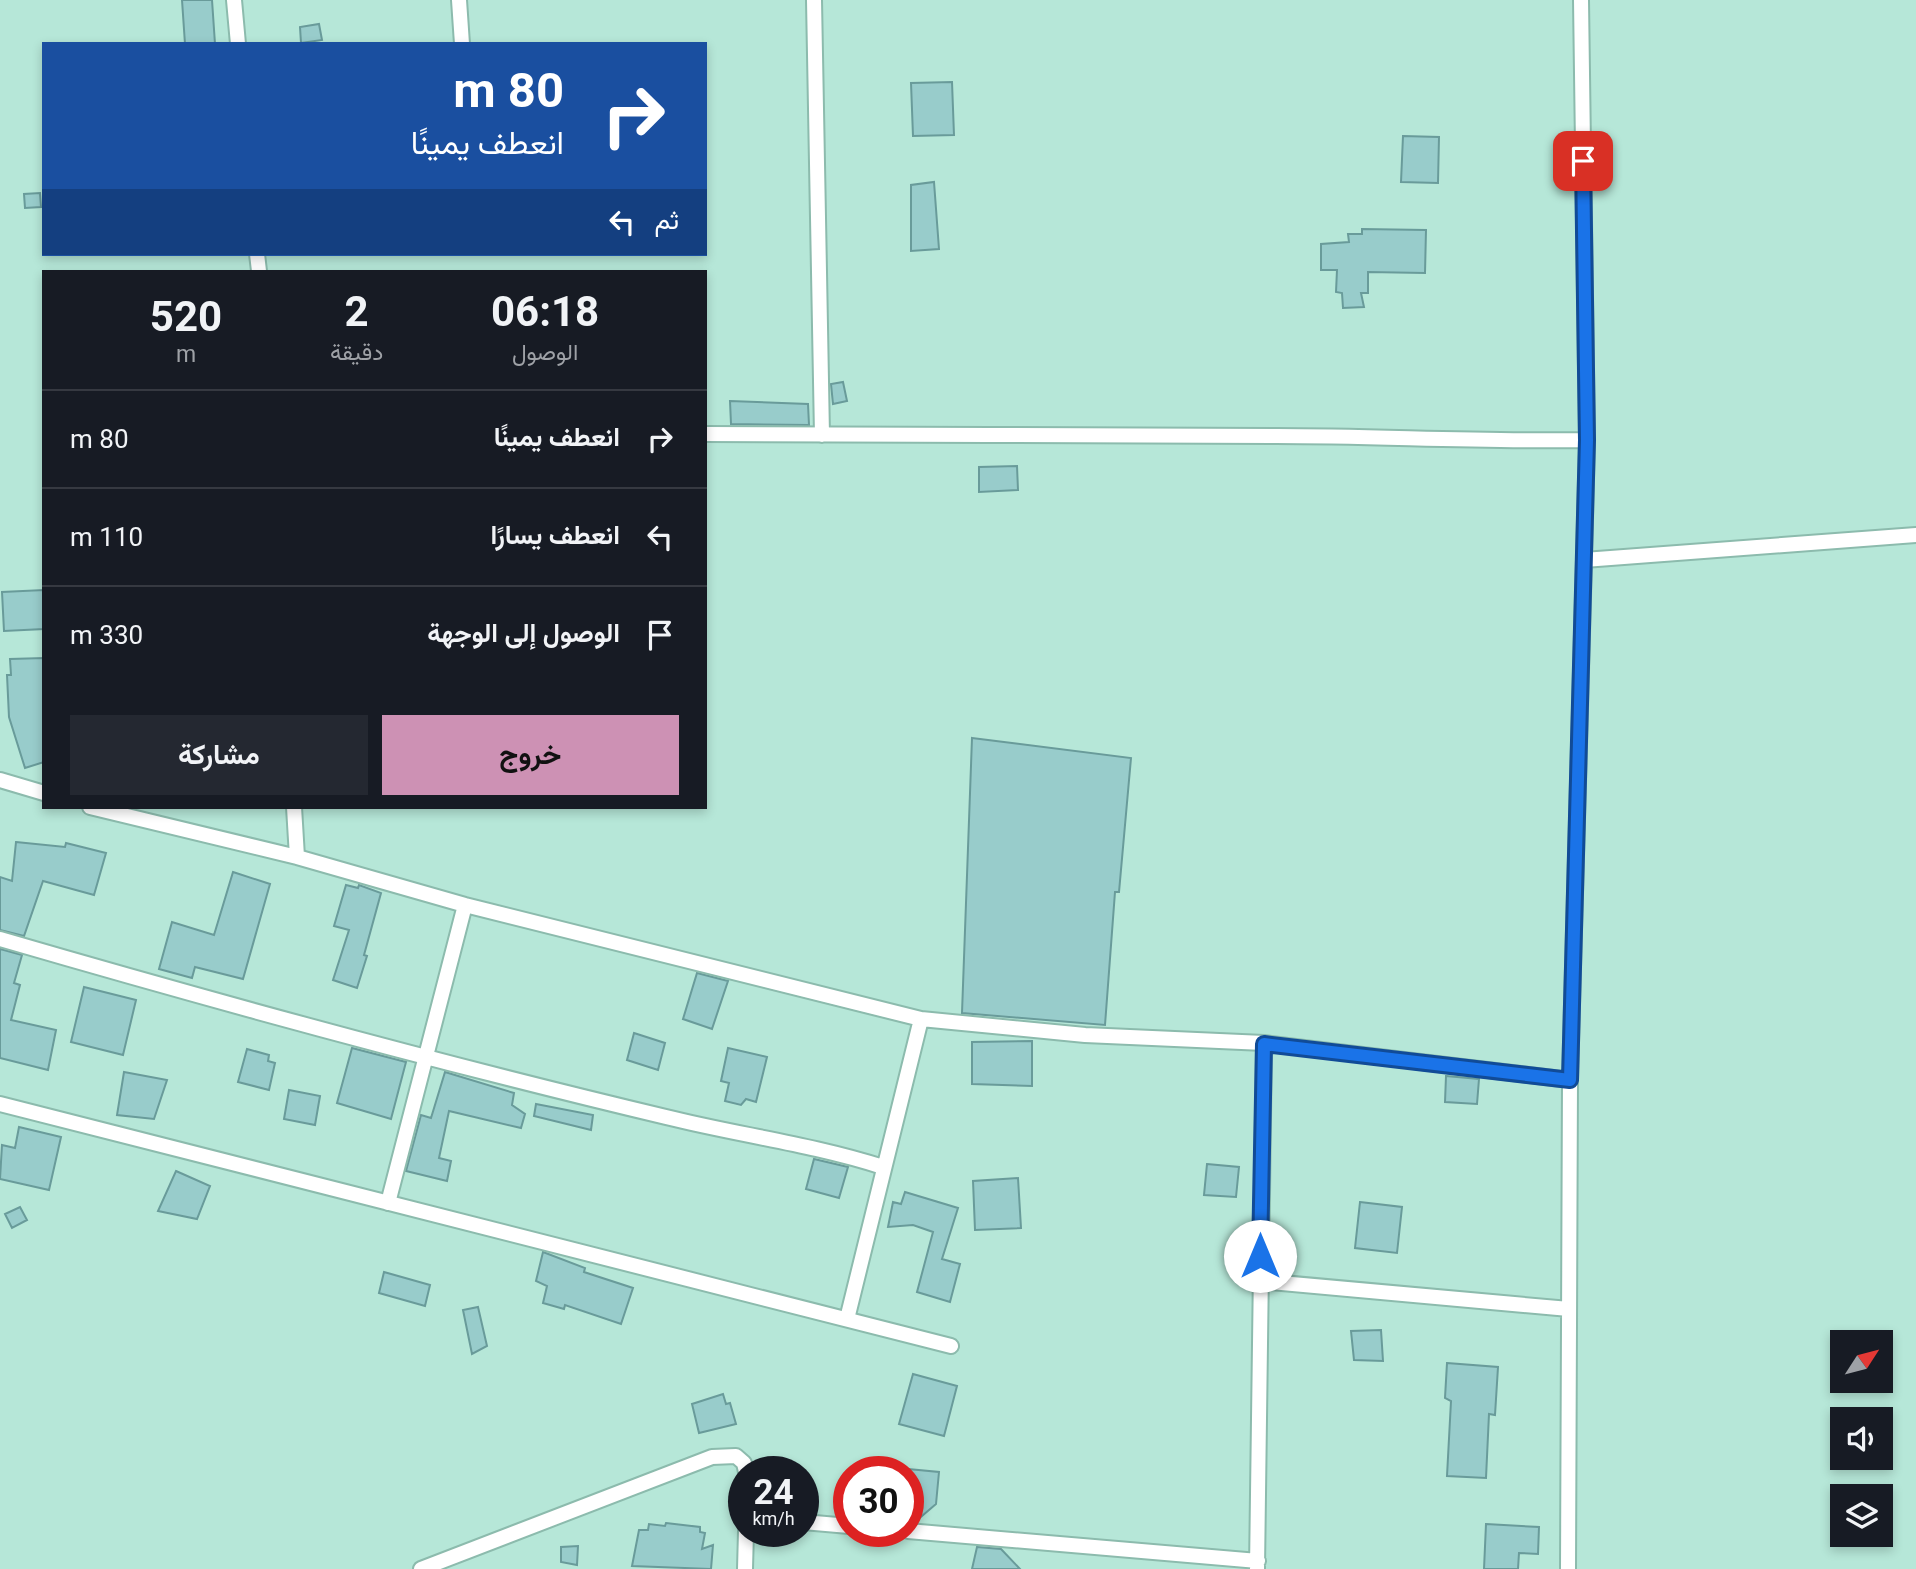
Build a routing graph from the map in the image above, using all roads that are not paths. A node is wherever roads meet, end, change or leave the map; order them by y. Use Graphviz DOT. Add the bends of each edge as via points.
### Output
graph roads {
  1 [pos="234,0"];
  2 [pos="459,0"];
  3 [pos="814,0"];
  4 [pos="1581,0"];
  5 [pos="238,42"];
  6 [pos="462,42"];
  7 [pos="707,434"];
  8 [pos="822,435"];
  9 [pos="1587,440"];
  10 [pos="1916,535"];
  11 [pos="1584,560"];
  12 [pos="0,780"];
  13 [pos="42,792"];
  14 [pos="98,809"];
  15 [pos="294,809"];
  16 [pos="297,857"];
  17 [pos="465,905"];
  18 [pos="0,939"];
  19 [pos="921,1019"];
  20 [pos="1264,1044"];
  21 [pos="426,1055"];
  22 [pos="1570,1080"];
  23 [pos="0,1104"];
  24 [pos="883,1167"];
  25 [pos="388,1203"];
  26 [pos="1260,1281"];
  27 [pos="1569,1309"];
  28 [pos="847,1319"];
  29 [pos="951,1346"];
  30 [pos="733,1456"];
  31 [pos="924,1533"];
  32 [pos="746,1547"];
  33 [pos="1258,1565"];
  34 [pos="421,1569"];
  35 [pos="745,1569"];
  36 [pos="1568,1569"];
  1 -- 5 [label="street"];
  2 -- 6 [label="street"];
  3 -- 8 [label="street"];
  4 -- 9 [label="street"];
  7 -- 8 [label="street"];
  8 -- 9 [label="street"];
  9 -- 11 [label="street"];
  10 -- 11 [label="street"];
  11 -- 22 [label="street"];
  12 -- 13 [label="street"];
  14 -- 16 [label="street"];
  15 -- 16 [label="street"];
  16 -- 17 [label="street"];
  17 -- 19 [label="street"];
  17 -- 21 [label="street"];
  18 -- 21 [label="street" via="192,995"];
  19 -- 20 [label="street" via="1085,1035"];
  19 -- 24 [label="street"];
  20 -- 22 [label="street"];
  20 -- 26 [label="street"];
  21 -- 24 [label="street" via="668,1118 818,1147"];
  21 -- 25 [label="street"];
  22 -- 27 [label="street"];
  23 -- 25 [label="street"];
  24 -- 28 [label="street"];
  25 -- 28 [label="street"];
  26 -- 27 [label="street"];
  26 -- 33 [label="street"];
  27 -- 36 [label="street"];
  28 -- 29 [label="street"];
  30 -- 34 [label="street" via="712,1457"];
  31 -- 33 [label="street"];
  32 -- 35 [label="street"];
}
